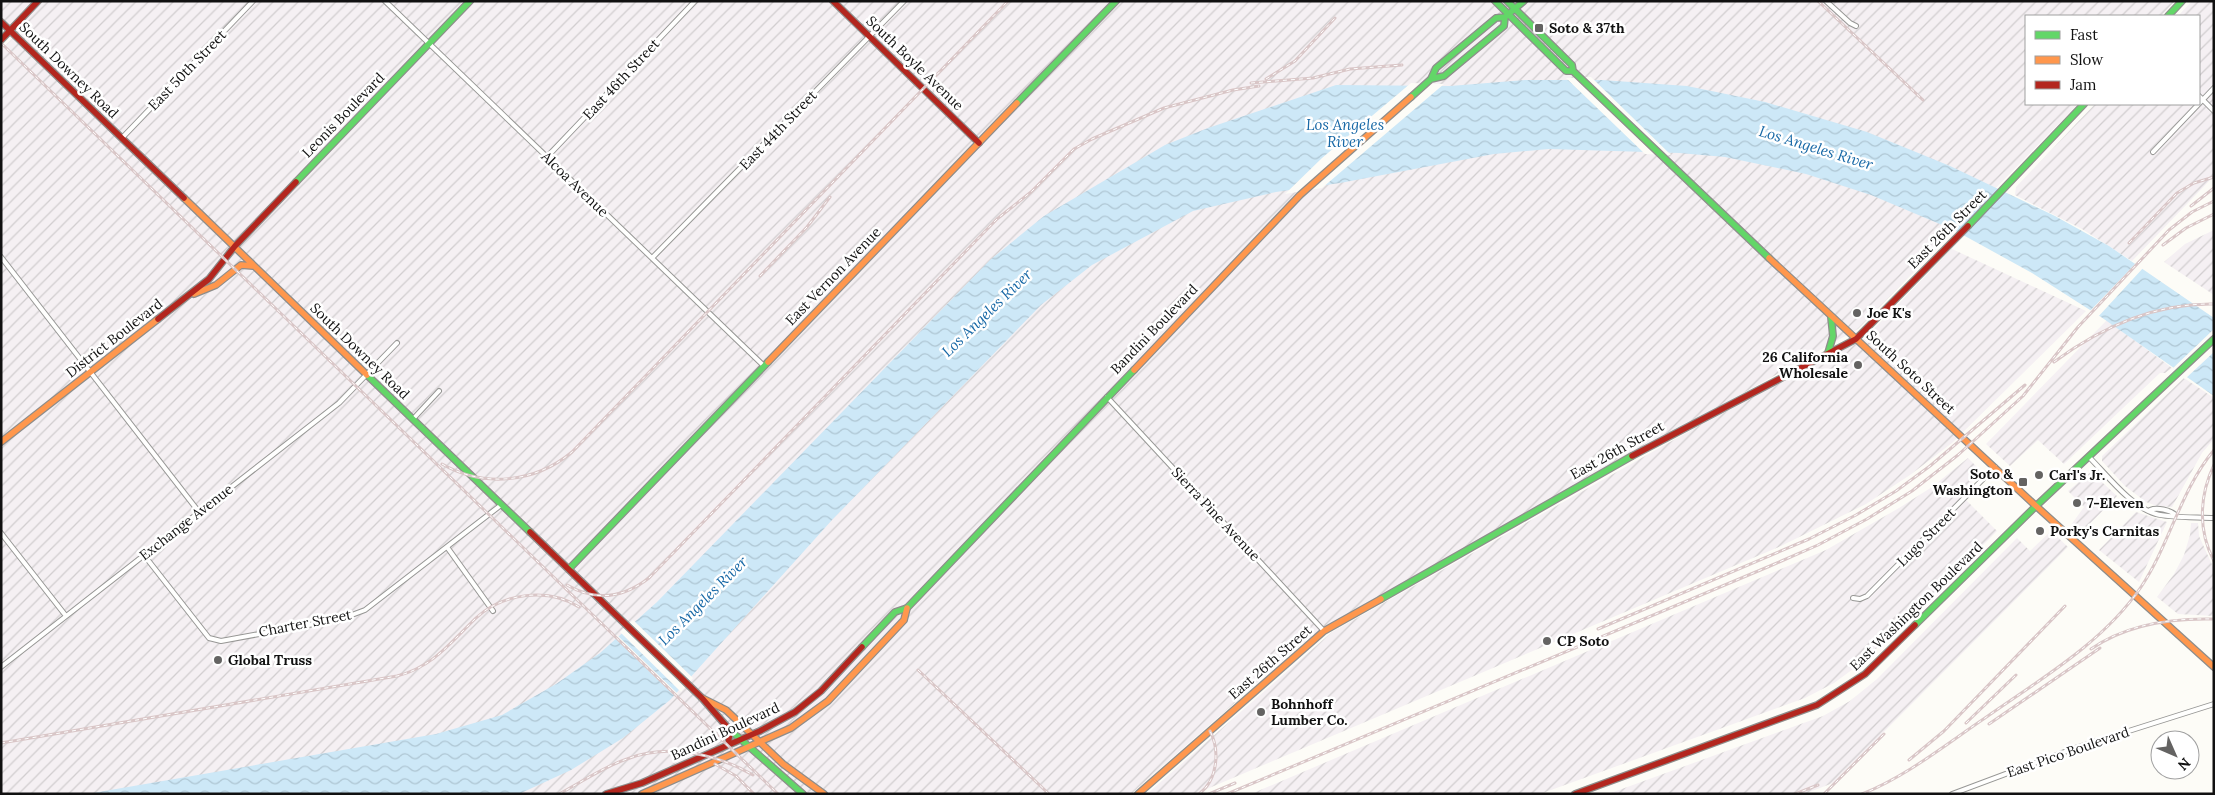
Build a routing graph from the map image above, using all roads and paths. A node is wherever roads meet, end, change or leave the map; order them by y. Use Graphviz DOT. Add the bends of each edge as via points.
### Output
graph roads {
  1 [pos="38,1"];
  2 [pos="253,1"];
  3 [pos="385,1"];
  4 [pos="470,1"];
  5 [pos="695,1"];
  6 [pos="833,1"];
  7 [pos="904,1"];
  8 [pos="1116,1"];
  9 [pos="1495,1"];
  10 [pos="1507,1"];
  11 [pos="1524,1"];
  12 [pos="1826,1"];
  13 [pos="2182,1"];
  14 [pos="1510,13"];
  15 [pos="2169,15"];
  16 [pos="1,22"];
  17 [pos="1856,26"];
  18 [pos="10,31"];
  19 [pos="870,37"];
  20 [pos="1,40"];
  21 [pos="429,44"];
  22 [pos="1431,79"];
  23 [pos="2214,88"];
  24 [pos="2201,98"];
  25 [pos="2083,105"];
  26 [pos="2195,105"];
  27 [pos="2214,110"];
  28 [pos="122,138"];
  29 [pos="980,143"];
  30 [pos="2152,152"];
  31 [pos="547,158"];
  32 [pos="235,246"];
  33 [pos="1,257"];
  34 [pos="652,258"];
  35 [pos="255,267"];
  36 [pos="192,294"];
  37 [pos="1831,317"];
  38 [pos="1856,339"];
  39 [pos="2214,339"];
  40 [pos="397,343"];
  41 [pos="1828,352"];
  42 [pos="764,366"];
  43 [pos="91,372"];
  44 [pos="367,374"];
  45 [pos="439,391"];
  46 [pos="1107,397"];
  47 [pos="412,419"];
  48 [pos="1,442"];
  49 [pos="2089,456"];
  50 [pos="1994,467"];
  51 [pos="501,504"];
  52 [pos="2036,506"];
  53 [pos="199,512"];
  54 [pos="2214,518"];
  55 [pos="1,533"];
  56 [pos="447,547"];
  57 [pos="144,555"];
  58 [pos="569,569"];
  59 [pos="1853,598"];
  60 [pos="907,608"];
  61 [pos="493,611"];
  62 [pos="66,616"];
  63 [pos="1324,631"];
  64 [pos="1,667"];
  65 [pos="2214,667"];
  66 [pos="702,698"];
  67 [pos="2214,704"];
  68 [pos="725,724"];
  69 [pos="751,734"];
  70 [pos="742,739"];
  71 [pos="759,743"];
  72 [pos="728,745"];
  73 [pos="750,746"];
  74 [pos="606,794"];
  75 [pos="642,794"];
  76 [pos="803,794"];
  77 [pos="824,794"];
  78 [pos="1138,794"];
  79 [pos="1575,794"];
  80 [pos="1952,794"];
  1 -- 18 [label="main road"];
  2 -- 28 [label="street, East 50th Street"];
  3 -- 21 [label="street, Alcoa Avenue"];
  4 -- 21 [label="main road, Leonis Boulevard"];
  5 -- 31 [label="street, East 46th Street"];
  6 -- 19 [label="main road, South Boyle Avenue"];
  7 -- 19 [label="street, East 44th Street"];
  8 -- 29 [label="main road, East Vernon Avenue"];
  9 -- 14 [label="main road, South Soto Street"];
  10 -- 14 [label="main road, South Soto Street"];
  11 -- 14 [label="main road"];
  12 -- 17 [label="street"];
  13 -- 15 [label="main road"];
  14 -- 22 [label="main road, Bandini Boulevard" via="1496,18 1436,68"];
  14 -- 22 [label="main road, Bandini Boulevard" via="1504,26 1444,76"];
  14 -- 37 [label="main road, South Soto Street" via="1572,65 1581,79"];
  16 -- 18 [label="main road, South Downey Road"];
  18 -- 20 [label="main road"];
  18 -- 28 [label="main road, South Downey Road"];
  19 -- 29 [label="main road, South Boyle Avenue"];
  19 -- 34 [label="street, East 44th Street"];
  21 -- 31 [label="street, Alcoa Avenue"];
  21 -- 32 [label="main road, Leonis Boulevard"];
  22 -- 46 [label="main road, Bandini Boulevard" via="1300,195"];
  23 -- 24 [label="street"];
  24 -- 27 [label="street"];
  25 -- 38 [label="main road, East 26th Street"];
  26 -- 30 [label="street"];
  28 -- 32 [label="main road, South Downey Road"];
  29 -- 42 [label="main road, East Vernon Avenue"];
  31 -- 34 [label="street, Alcoa Avenue"];
  32 -- 35 [label="main road, South Downey Road"];
  32 -- 36 [label="main road, District Boulevard" via="213,275"];
  33 -- 43 [label="street"];
  34 -- 42 [label="street, Alcoa Avenue"];
  35 -- 36 [label="main road" via="242,265 216,285"];
  35 -- 44 [label="main road, South Downey Road"];
  36 -- 43 [label="main road, District Boulevard"];
  37 -- 38 [label="main road, South Soto Street"];
  37 -- 41 [label="main road" via="1833,336"];
  38 -- 41 [label="main road, East 26th Street"];
  38 -- 50 [label="main road, South Soto Street"];
  39 -- 49 [label="main road, East Washington Boulevard"];
  40 -- 44 [label="street, Exchange Avenue"];
  41 -- 63 [label="main road, East 26th Street" via="1609,468"];
  42 -- 58 [label="main road, East Vernon Avenue"];
  43 -- 48 [label="main road, District Boulevard"];
  43 -- 53 [label="street"];
  44 -- 47 [label="main road, South Downey Road"];
  44 -- 53 [label="street, Exchange Avenue" via="338,403"];
  45 -- 47 [label="street"];
  46 -- 60 [label="main road, Bandini Boulevard"];
  46 -- 63 [label="street, Sierra Pine Avenue"];
  47 -- 51 [label="main road, South Downey Road"];
  49 -- 52 [label="main road, East Washington Boulevard"];
  49 -- 54 [label="street" via="2130,499 2150,510"];
  50 -- 52 [label="main road, South Soto Street"];
  50 -- 59 [label="street, Lugo Street" via="1868,596"];
  51 -- 56 [label="street, Charter Street"];
  51 -- 58 [label="main road, South Downey Road"];
  52 -- 65 [label="main road, South Soto Street"];
  52 -- 79 [label="main road, East Washington Boulevard" via="1866,674 1836,696 1800,713"];
  53 -- 57 [label="street, Exchange Avenue"];
  55 -- 62 [label="street"];
  56 -- 57 [label="street, Charter Street" via="366,610 341,619 218,641 206,634"];
  56 -- 61 [label="street"];
  57 -- 62 [label="street, Exchange Avenue"];
  58 -- 66 [label="main road, South Downey Road"];
  60 -- 69 [label="main road, Bandini Boulevard" via="896,612 805,704 784,719"];
  60 -- 71 [label="main road, Bandini Boulevard" via="904,620 828,701 791,728"];
  62 -- 64 [label="street, Exchange Avenue"];
  63 -- 78 [label="main road, East 26th Street"];
  66 -- 68 [label="main road, South Downey Road"];
  66 -- 69 [label="main road, South Downey Road" via="710,700"];
  67 -- 80 [label="street, East Pico Boulevard" via="2075,748"];
  68 -- 70 [label="main road, South Downey Road"];
  68 -- 72 [label="main road" via="730,732"];
  69 -- 70 [label="main road, Bandini Boulevard"];
  69 -- 71 [label="main road, South Downey Road"];
  70 -- 72 [label="main road, Bandini Boulevard"];
  70 -- 73 [label="main road, South Downey Road"];
  71 -- 73 [label="main road, Bandini Boulevard"];
  71 -- 77 [label="main road, South Downey Road" via="799,778"];
  72 -- 74 [label="main road, Bandini Boulevard" via="642,783"];
  73 -- 75 [label="main road, Bandini Boulevard"];
  73 -- 76 [label="main road, South Downey Road"];
}
